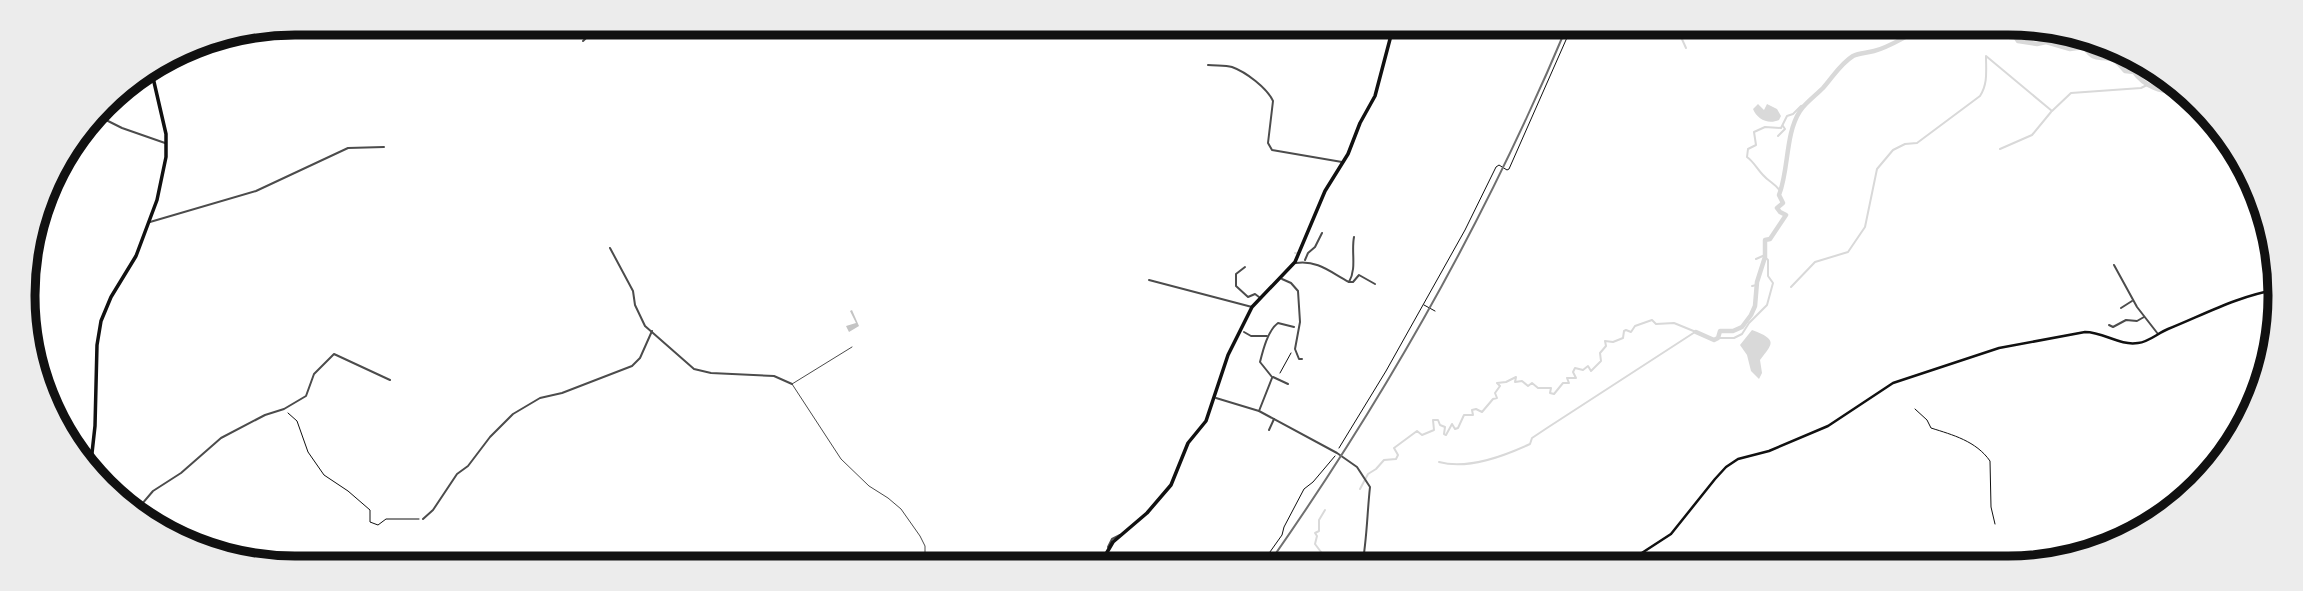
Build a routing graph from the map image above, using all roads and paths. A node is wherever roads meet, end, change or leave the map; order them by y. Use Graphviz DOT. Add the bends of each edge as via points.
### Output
graph roads {
  1 [pos="589,35"];
  2 [pos="1391,35"];
  3 [pos="1568,35"];
  4 [pos="583,41"];
  5 [pos="1208,65"];
  6 [pos="153,78"];
  7 [pos="104,120"];
  8 [pos="166,143"];
  9 [pos="384,147"];
  10 [pos="1343,162"];
  11 [pos="149,222"];
  12 [pos="1322,233"];
  13 [pos="1354,237"];
  14 [pos="610,248"];
  15 [pos="1295,262"];
  16 [pos="1305,262"];
  17 [pos="2114,265"];
  18 [pos="1245,267"];
  19 [pos="1281,279"];
  20 [pos="1149,280"];
  21 [pos="1349,282"];
  22 [pos="1375,284"];
  23 [pos="2268,291"];
  24 [pos="1259,298"];
  25 [pos="2133,301"];
  26 [pos="1424,305"];
  27 [pos="1252,307"];
  28 [pos="2123,308"];
  29 [pos="1435,311"];
  30 [pos="2145,316"];
  31 [pos="2109,325"];
  32 [pos="1294,327"];
  33 [pos="652,331"];
  34 [pos="1245,333"];
  35 [pos="2158,334"];
  36 [pos="1268,336"];
  37 [pos="852,347"];
  38 [pos="1295,349"];
  39 [pos="1300,360"];
  40 [pos="1262,366"];
  41 [pos="1258,368"];
  42 [pos="1272,377"];
  43 [pos="1278,379"];
  44 [pos="390,380"];
  45 [pos="792,384"];
  46 [pos="1288,384"];
  47 [pos="1215,398"];
  48 [pos="284,409"];
  49 [pos="1915,409"];
  50 [pos="1259,411"];
  51 [pos="1274,419"];
  52 [pos="1269,430"];
  53 [pos="1336,452"];
  54 [pos="92,456"];
  55 [pos="141,505"];
  56 [pos="423,519"];
  57 [pos="1995,524"];
  58 [pos="925,556"];
  59 [pos="1104,556"];
  60 [pos="1267,556"];
  61 [pos="1364,556"];
  62 [pos="1637,556"];
  1 -- 4 [label="street"];
  2 -- 10 [label="main road" via="1378,88"];
  3 -- 53 [label="path" via="1507,170 1499,165 1374,393"];
  5 -- 10 [label="street" via="1233,68 1271,97 1270,149"];
  6 -- 8 [label="main road"];
  7 -- 8 [label="street"];
  8 -- 11 [label="main road"];
  9 -- 11 [label="street" via="348,148 256,191"];
  10 -- 15 [label="main road"];
  11 -- 54 [label="main road" via="102,321"];
  12 -- 16 [label="street"];
  13 -- 21 [label="street" via="1354,272"];
  14 -- 33 [label="street" via="645,326"];
  15 -- 16 [label="street"];
  15 -- 19 [label="main road"];
  16 -- 21 [label="street" via="1321,265"];
  17 -- 25 [label="street"];
  18 -- 24 [label="street" via="1236,274 1236,286"];
  19 -- 24 [label="main road"];
  19 -- 38 [label="street" via="1298,292 1300,322"];
  20 -- 27 [label="street"];
  21 -- 22 [label="street" via="1359,275"];
  23 -- 35 [label="main road"];
  24 -- 27 [label="main road"];
  25 -- 28 [label="street"];
  25 -- 30 [label="street"];
  26 -- 29 [label="path"];
  27 -- 47 [label="main road" via="1228,355"];
  30 -- 31 [label="street"];
  30 -- 35 [label="street"];
  32 -- 36 [label="street" via="1278,323"];
  33 -- 45 [label="street" via="694,369 774,376"];
  33 -- 56 [label="street" via="632,366 540,398 513,414"];
  34 -- 36 [label="street"];
  35 -- 62 [label="main road" via="2138,344 2089,332 2032,341 1893,383 1828,426 1731,463 1671,534"];
  36 -- 40 [label="street"];
  37 -- 45 [label="lane"];
  38 -- 39 [label="street"];
  38 -- 43 [label="path"];
  40 -- 41 [label="street"];
  40 -- 42 [label="street"];
  42 -- 43 [label="street"];
  42 -- 50 [label="street"];
  43 -- 46 [label="street"];
  44 -- 48 [label="street" via="334,354 314,373 308,393"];
  45 -- 58 [label="lane" via="841,458 901,509 925,546"];
  47 -- 50 [label="street"];
  47 -- 59 [label="main road" via="1168,489"];
  48 -- 55 [label="street" via="221,438"];
  48 -- 56 [label="path" via="297,421 308,452 324,475 370,510 370,522 379,525 386,519"];
  49 -- 57 [label="path" via="1931,428 1959,437 1990,461"];
  50 -- 51 [label="street"];
  51 -- 52 [label="street"];
  51 -- 53 [label="street"];
  53 -- 60 [label="path" via="1304,489"];
  53 -- 61 [label="street" via="1370,487"];
}
